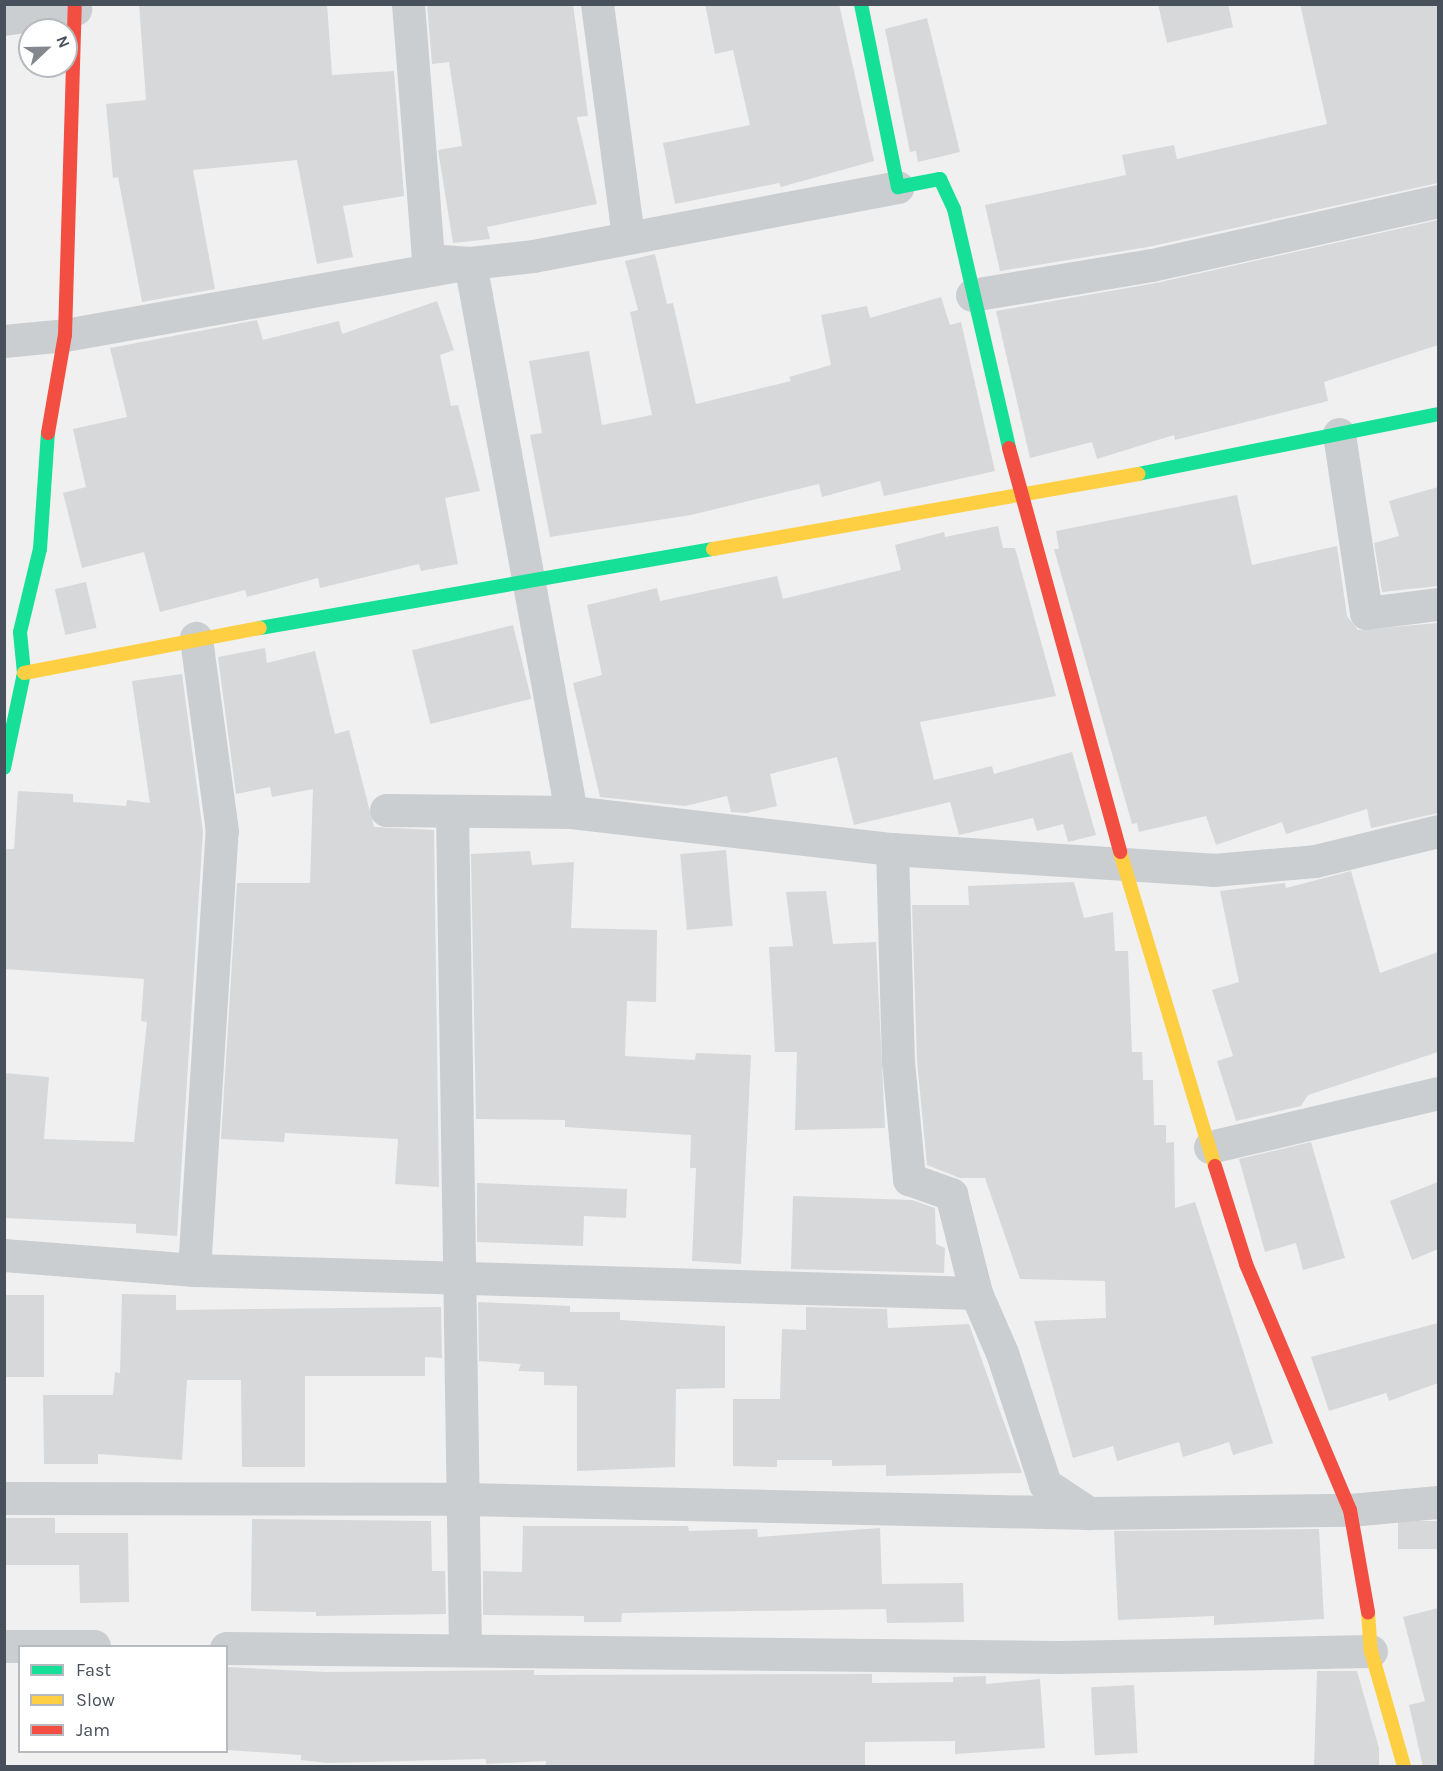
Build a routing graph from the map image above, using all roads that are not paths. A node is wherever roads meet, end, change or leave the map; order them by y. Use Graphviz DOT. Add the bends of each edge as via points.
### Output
graph roads {
  1 [pos="408,4"];
  2 [pos="597,4"];
  3 [pos="861,4"];
  4 [pos="75,7"];
  5 [pos="4,19"];
  6 [pos="898,187"];
  7 [pos="1438,201"];
  8 [pos="628,237"];
  9 [pos="470,263"];
  10 [pos="972,295"];
  11 [pos="64,335"];
  12 [pos="4,341"];
  13 [pos="1438,414"];
  14 [pos="1339,434"];
  15 [pos="1020,498"];
  16 [pos="532,578"];
  17 [pos="1438,604"];
  18 [pos="12,632"];
  19 [pos="196,638"];
  20 [pos="24,673"];
  21 [pos="4,768"];
  22 [pos="386,810"];
  23 [pos="452,811"];
  24 [pos="571,812"];
  25 [pos="1438,831"];
  26 [pos="892,849"];
  27 [pos="1125,863"];
  28 [pos="1438,1093"];
  29 [pos="1210,1147"];
  30 [pos="4,1256"];
  31 [pos="194,1270"];
  32 [pos="457,1279"];
  33 [pos="976,1293"];
  34 [pos="4,1498"];
  35 [pos="463,1499"];
  36 [pos="1438,1502"];
  37 [pos="1350,1510"];
  38 [pos="1089,1512"];
  39 [pos="228,1648"];
  40 [pos="465,1650"];
  41 [pos="1371,1651"];
  42 [pos="1404,1767"];
  1 -- 9 [label="street" via="428,260"];
  2 -- 8 [label="street"];
  3 -- 6 [label="street"];
  4 -- 5 [label="street"];
  4 -- 11 [label="street"];
  6 -- 8 [label="street"];
  6 -- 10 [label="street" via="940,178 954,209"];
  7 -- 10 [label="street" via="1152,265"];
  8 -- 9 [label="street" via="533,256"];
  9 -- 11 [label="street"];
  9 -- 16 [label="street"];
  10 -- 15 [label="street"];
  11 -- 12 [label="street"];
  11 -- 18 [label="street" via="43,462 40,549"];
  13 -- 14 [label="street"];
  14 -- 15 [label="street"];
  14 -- 17 [label="street" via="1366,613"];
  15 -- 16 [label="street"];
  15 -- 27 [label="street"];
  16 -- 19 [label="street"];
  16 -- 24 [label="street"];
  18 -- 20 [label="street"];
  19 -- 20 [label="street"];
  19 -- 31 [label="street" via="222,831"];
  20 -- 21 [label="street"];
  22 -- 23 [label="street"];
  23 -- 24 [label="street"];
  23 -- 32 [label="street"];
  24 -- 26 [label="street"];
  25 -- 27 [label="street" via="1315,861 1213,870"];
  26 -- 27 [label="street"];
  26 -- 33 [label="street" via="898,1062 909,1179 951,1194"];
  27 -- 29 [label="street" via="1168,1021"];
  28 -- 29 [label="street"];
  29 -- 37 [label="street" via="1246,1263"];
  30 -- 31 [label="street"];
  31 -- 32 [label="street"];
  32 -- 33 [label="street"];
  32 -- 35 [label="street"];
  33 -- 38 [label="street" via="1002,1353 1045,1484"];
  34 -- 35 [label="street"];
  35 -- 38 [label="street"];
  35 -- 40 [label="street"];
  36 -- 37 [label="street"];
  37 -- 38 [label="street"];
  37 -- 41 [label="street" via="1366,1592"];
  39 -- 40 [label="street"];
  40 -- 41 [label="street" via="1060,1657"];
  41 -- 42 [label="street"];
}
